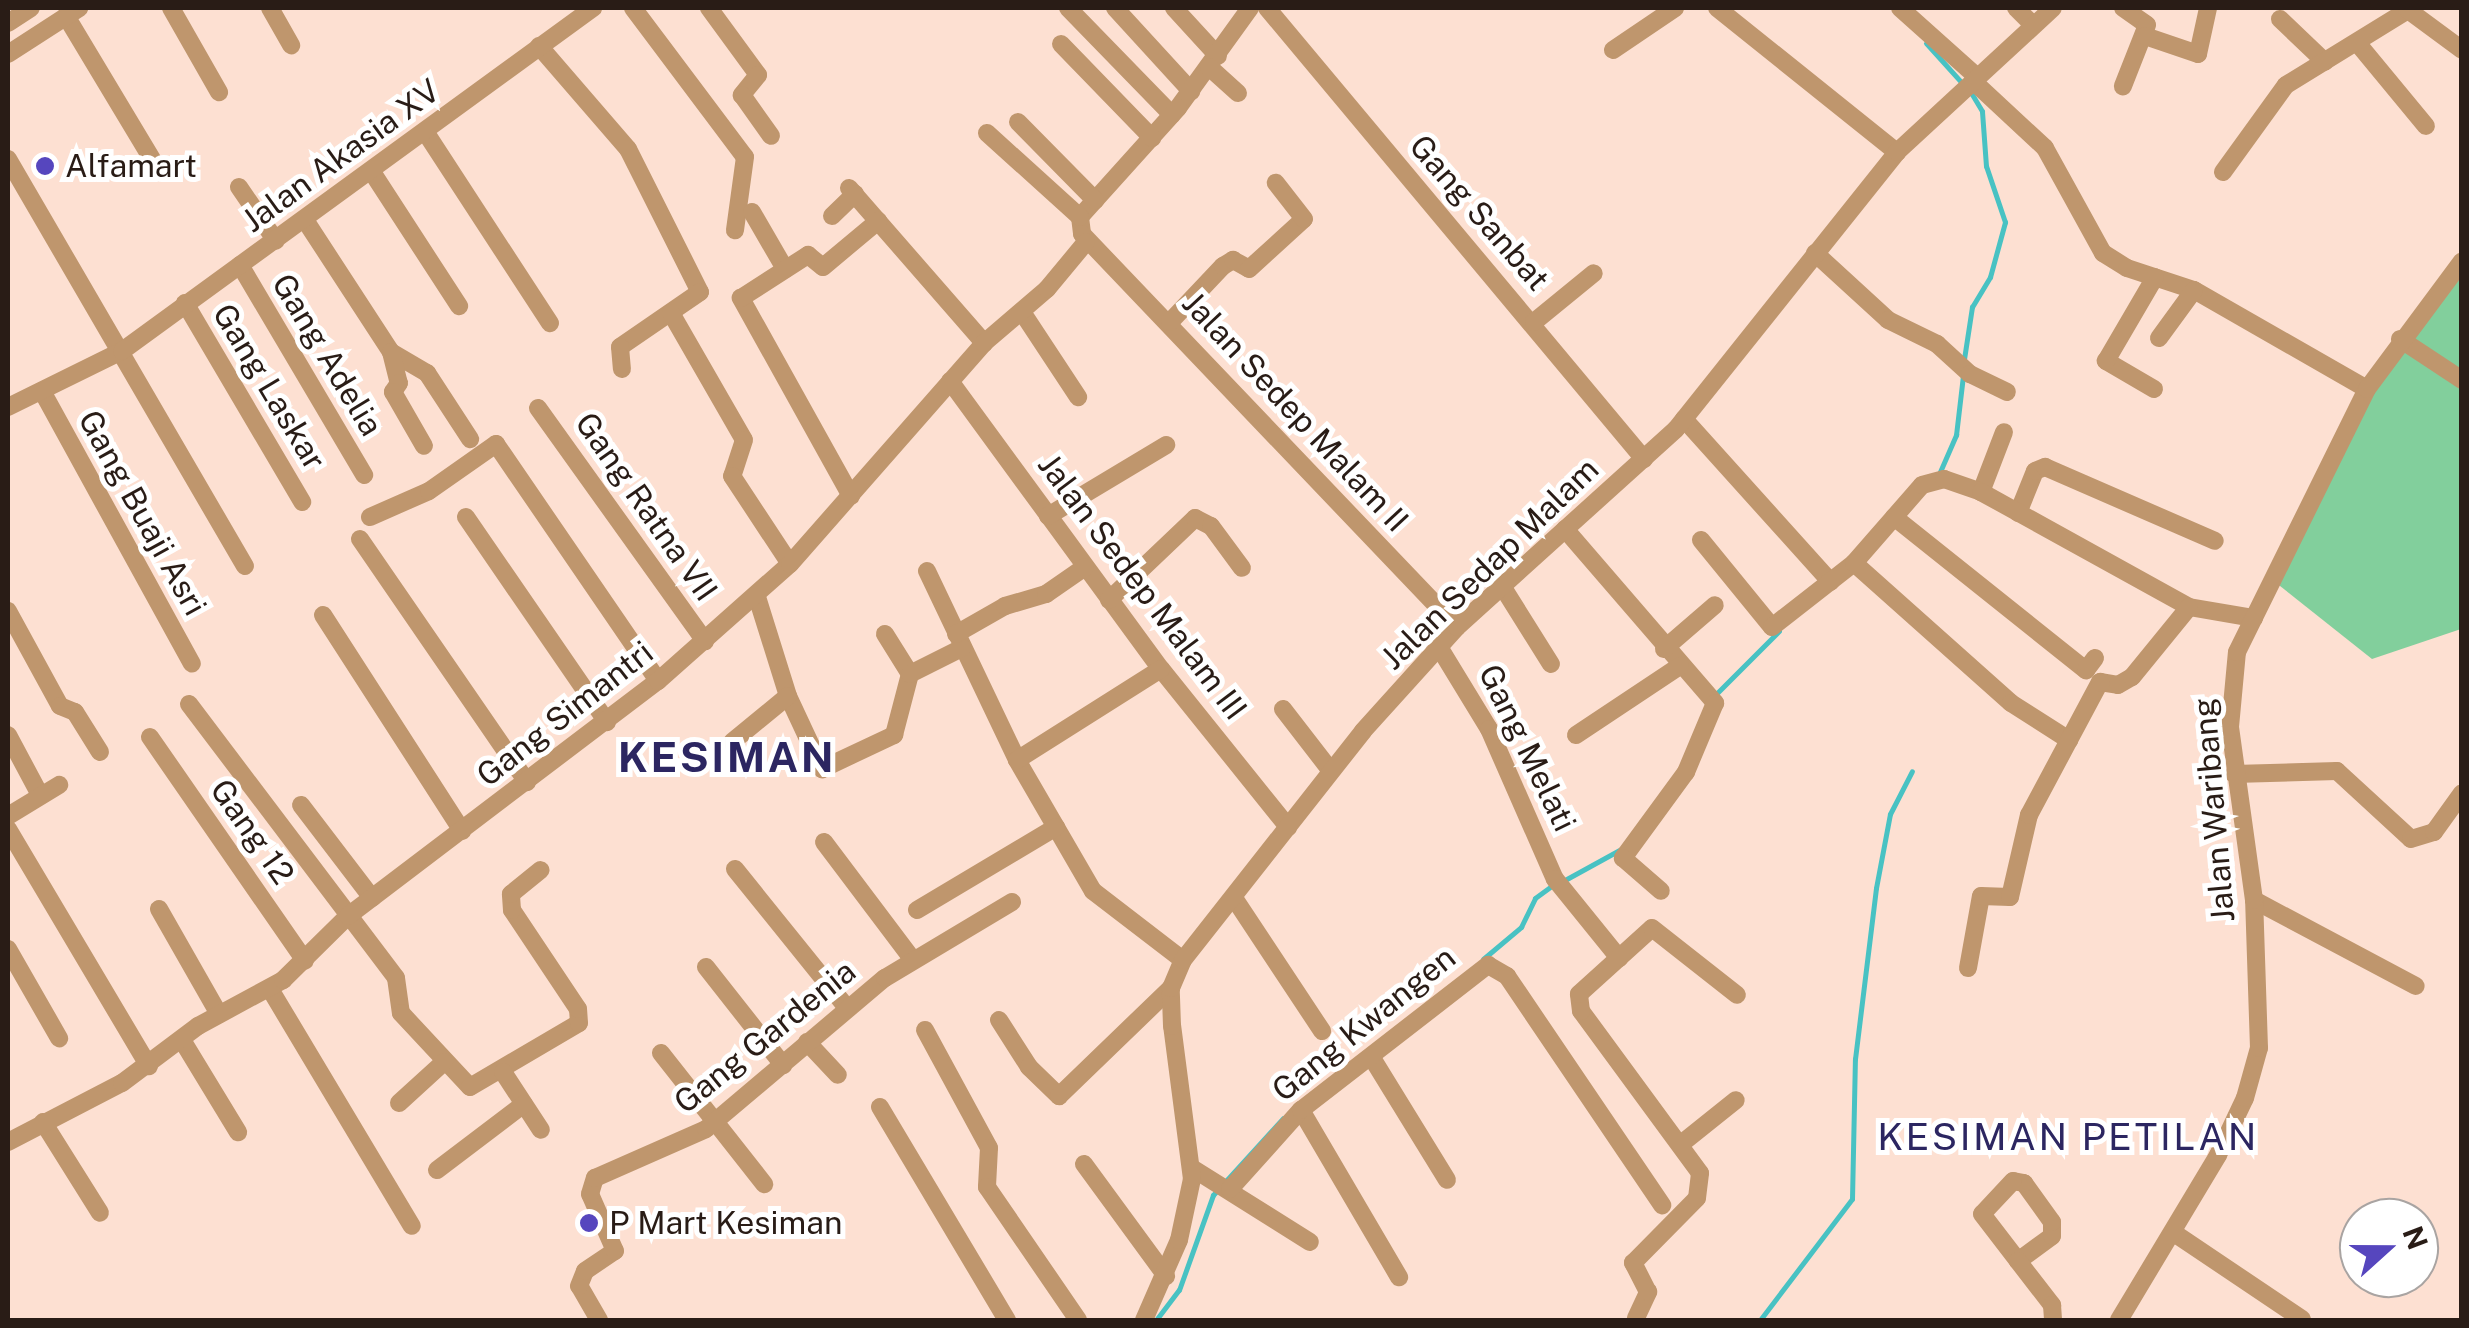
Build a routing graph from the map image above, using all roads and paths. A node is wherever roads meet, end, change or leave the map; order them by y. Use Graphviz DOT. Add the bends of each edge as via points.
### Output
graph roads {
  1 [pos="31,8"];
  2 [pos="171,8"];
  3 [pos="270,8"];
  4 [pos="593,8"];
  5 [pos="633,8"];
  6 [pos="709,8"];
  7 [pos="1068,8"];
  8 [pos="1115,8"];
  9 [pos="1174,8"];
  10 [pos="1250,8"];
  11 [pos="1267,8"];
  12 [pos="1675,8"];
  13 [pos="1718,8"];
  14 [pos="1900,8"];
  15 [pos="2016,8"];
  16 [pos="2053,8"];
  17 [pos="2208,8"];
  18 [pos="2136,10"];
  19 [pos="73,12"];
  20 [pos="2280,19"];
  21 [pos="8,22"];
  22 [pos="2033,25"];
  23 [pos="2145,36"];
  24 [pos="1061,44"];
  25 [pos="2359,45"];
  26 [pos="292,46"];
  27 [pos="539,46"];
  28 [pos="1612,50"];
  29 [pos="2462,50"];
  30 [pos="8,54"];
  31 [pos="1214,62"];
  32 [pos="2325,62"];
  33 [pos="1970,83"];
  34 [pos="2123,86"];
  35 [pos="1192,91"];
  36 [pos="219,92"];
  37 [pos="1238,93"];
  38 [pos="1172,115"];
  39 [pos="1018,122"];
  40 [pos="2426,126"];
  41 [pos="426,133"];
  42 [pos="987,133"];
  43 [pos="771,136"];
  44 [pos="1152,138"];
  45 [pos="1897,152"];
  46 [pos="8,158"];
  47 [pos="152,159"];
  48 [pos="372,172"];
  49 [pos="2223,172"];
  50 [pos="1276,183"];
  51 [pos="239,187"];
  52 [pos="1096,200"];
  53 [pos="752,212"];
  54 [pos="832,216"];
  55 [pos="1080,217"];
  56 [pos="305,220"];
  57 [pos="878,221"];
  58 [pos="734,230"];
  59 [pos="276,241"];
  60 [pos="1086,242"];
  61 [pos="1815,253"];
  62 [pos="2462,260"];
  63 [pos="240,265"];
  64 [pos="785,269"];
  65 [pos="1594,273"];
  66 [pos="2154,276"];
  67 [pos="2194,290"];
  68 [pos="184,303"];
  69 [pos="460,306"];
  70 [pos="671,312"];
  71 [pos="1022,312"];
  72 [pos="550,322"];
  73 [pos="1170,322"];
  74 [pos="1534,322"];
  75 [pos="2159,338"];
  76 [pos="2400,339"];
  77 [pos="984,344"];
  78 [pos="122,351"];
  79 [pos="391,352"];
  80 [pos="622,369"];
  81 [pos="2462,380"];
  82 [pos="950,381"];
  83 [pos="2154,389"];
  84 [pos="2367,389"];
  85 [pos="42,391"];
  86 [pos="2008,392"];
  87 [pos="1078,398"];
  88 [pos="8,407"];
  89 [pos="538,408"];
  90 [pos="1684,419"];
  91 [pos="2004,432"];
  92 [pos="470,438"];
  93 [pos="1166,445"];
  94 [pos="424,446"];
  95 [pos="1644,458"];
  96 [pos="364,475"];
  97 [pos="1981,492"];
  98 [pos="851,496"];
  99 [pos="302,502"];
  100 [pos="2018,514"];
  101 [pos="1048,516"];
  102 [pos="370,517"];
  103 [pos="466,517"];
  104 [pos="1898,520"];
  105 [pos="1566,529"];
  106 [pos="360,539"];
  107 [pos="1701,540"];
  108 [pos="2215,542"];
  109 [pos="790,564"];
  110 [pos="1856,565"];
  111 [pos="246,566"];
  112 [pos="1084,567"];
  113 [pos="1242,568"];
  114 [pos="927,571"];
  115 [pos="1831,582"];
  116 [pos="1502,586"];
  117 [pos="757,597"];
  118 [pos="1109,600"];
  119 [pos="1715,605"];
  120 [pos="2189,607"];
  121 [pos="8,611"];
  122 [pos="324,615"];
  123 [pos="2254,618"];
  124 [pos="1457,627"];
  125 [pos="885,634"];
  126 [pos="704,640"];
  127 [pos="959,641"];
  128 [pos="1439,646"];
  129 [pos="1664,649"];
  130 [pos="2096,658"];
  131 [pos="192,664"];
  132 [pos="1551,664"];
  133 [pos="1680,666"];
  134 [pos="1161,669"];
  135 [pos="910,674"];
  136 [pos="658,681"];
  137 [pos="788,696"];
  138 [pos="189,704"];
  139 [pos="1284,709"];
  140 [pos="606,722"];
  141 [pos="8,735"];
  142 [pos="1576,735"];
  143 [pos="150,737"];
  144 [pos="2069,740"];
  145 [pos="732,742"];
  146 [pos="100,752"];
  147 [pos="1017,760"];
  148 [pos="1331,771"];
  149 [pos="2234,774"];
  150 [pos="527,782"];
  151 [pos="59,785"];
  152 [pos="2462,793"];
  153 [pos="40,795"];
  154 [pos="301,805"];
  155 [pos="8,816"];
  156 [pos="1056,826"];
  157 [pos="1288,828"];
  158 [pos="8,829"];
  159 [pos="462,831"];
  160 [pos="824,842"];
  161 [pos="735,868"];
  162 [pos="541,870"];
  163 [pos="1660,891"];
  164 [pos="372,898"];
  165 [pos="2254,900"];
  166 [pos="1236,901"];
  167 [pos="1012,902"];
  168 [pos="159,909"];
  169 [pos="918,910"];
  170 [pos="348,916"];
  171 [pos="8,948"];
  172 [pos="1619,958"];
  173 [pos="914,960"];
  174 [pos="1183,960"];
  175 [pos="305,961"];
  176 [pos="706,967"];
  177 [pos="1968,968"];
  178 [pos="2416,986"];
  179 [pos="1171,988"];
  180 [pos="270,989"];
  181 [pos="1738,995"];
  182 [pos="846,1008"];
  183 [pos="219,1014"];
  184 [pos="999,1020"];
  185 [pos="925,1030"];
  186 [pos="1322,1031"];
  187 [pos="59,1038"];
  188 [pos="182,1040"];
  189 [pos="808,1042"];
  190 [pos="661,1053"];
  191 [pos="1372,1058"];
  192 [pos="444,1062"];
  193 [pos="782,1065"];
  194 [pos="149,1066"];
  195 [pos="504,1072"];
  196 [pos="838,1075"];
  197 [pos="1736,1100"];
  198 [pos="399,1103"];
  199 [pos="524,1104"];
  200 [pos="880,1107"];
  201 [pos="1301,1110"];
  202 [pos="42,1122"];
  203 [pos="713,1124"];
  204 [pos="540,1130"];
  205 [pos="238,1132"];
  206 [pos="8,1142"];
  207 [pos="1681,1144"];
  208 [pos="1084,1164"];
  209 [pos="1192,1168"];
  210 [pos="437,1170"];
  211 [pos="1447,1180"];
  212 [pos="764,1184"];
  213 [pos="1225,1186"];
  214 [pos="1662,1205"];
  215 [pos="100,1213"];
  216 [pos="412,1226"];
  217 [pos="2174,1234"];
  218 [pos="1310,1242"];
  219 [pos="2018,1261"];
  220 [pos="1166,1276"];
  221 [pos="1399,1278"];
  222 [pos="1636,1318"];
  223 [pos="2302,1319"];
  224 [pos="599,1320"];
  225 [pos="1006,1320"];
  226 [pos="1078,1320"];
  227 [pos="1144,1320"];
  228 [pos="2053,1320"];
  229 [pos="2119,1320"];
  1 -- 21 [label="street"];
  2 -- 36 [label="street"];
  3 -- 26 [label="street"];
  4 -- 27 [label="street, Jalan Akasia XV"];
  5 -- 58 [label="street" via="745,157"];
  6 -- 43 [label="street" via="758,75 742,95"];
  7 -- 38 [label="street"];
  8 -- 35 [label="street"];
  9 -- 31 [label="street"];
  10 -- 31 [label="street"];
  11 -- 74 [label="street, Gang Sanbat"];
  12 -- 28 [label="street"];
  13 -- 45 [label="street"];
  14 -- 33 [label="street"];
  15 -- 22 [label="street"];
  16 -- 22 [label="street, Jalan Sedap Malam"];
  17 -- 23 [label="street" via="2198,54"];
  18 -- 23 [label="street"];
  19 -- 30 [label="street"];
  19 -- 47 [label="street"];
  20 -- 32 [label="street"];
  22 -- 33 [label="street, Jalan Sedap Malam"];
  23 -- 34 [label="street"];
  24 -- 44 [label="street"];
  25 -- 29 [label="street" via="2413,10"];
  25 -- 32 [label="street"];
  25 -- 40 [label="street"];
  27 -- 41 [label="street, Jalan Akasia XV"];
  27 -- 70 [label="street" via="628,149 700,292"];
  31 -- 35 [label="street"];
  31 -- 37 [label="street"];
  32 -- 49 [label="street" via="2272,97"];
  33 -- 45 [label="street, Jalan Sedap Malam"];
  33 -- 66 [label="street" via="2044,148 2103,253"];
  35 -- 38 [label="street"];
  38 -- 44 [label="street"];
  39 -- 52 [label="street"];
  41 -- 48 [label="street, Jalan Akasia XV"];
  41 -- 72 [label="street"];
  42 -- 55 [label="street"];
  44 -- 52 [label="street"];
  45 -- 61 [label="street, Jalan Sedap Malam"];
  46 -- 78 [label="street"];
  48 -- 56 [label="street, Jalan Akasia XV"];
  48 -- 69 [label="street"];
  50 -- 73 [label="street" via="1304,220 1249,269 1233,260 1223,266"];
  51 -- 59 [label="street"];
  52 -- 55 [label="street"];
  53 -- 64 [label="street"];
  54 -- 57 [label="street" via="852,191"];
  55 -- 60 [label="street"];
  56 -- 59 [label="street, Jalan Akasia XV"];
  56 -- 79 [label="street"];
  57 -- 64 [label="street" via="823,267 808,255"];
  57 -- 77 [label="street"];
  59 -- 63 [label="street, Jalan Akasia XV"];
  60 -- 71 [label="street, Gang Simantri"];
  60 -- 73 [label="street, Jalan Sedep Malam II"];
  61 -- 86 [label="street" via="1888,320"];
  61 -- 90 [label="street, Jalan Sedap Malam"];
  62 -- 76 [label="street, Jalan Waribang"];
  63 -- 68 [label="street, Jalan Akasia XV"];
  63 -- 96 [label="street, Gang Adelia"];
  64 -- 98 [label="street" via="741,298"];
  65 -- 74 [label="street"];
  66 -- 67 [label="street"];
  66 -- 83 [label="street" via="2106,362"];
  67 -- 75 [label="street"];
  67 -- 84 [label="street"];
  68 -- 78 [label="street, Jalan Akasia XV"];
  68 -- 99 [label="street, Gang Laskar"];
  70 -- 80 [label="street" via="620,347"];
  70 -- 109 [label="street" via="744,440 732,476"];
  71 -- 77 [label="street, Gang Simantri"];
  71 -- 87 [label="street"];
  73 -- 124 [label="street, Jalan Sedep Malam II"];
  74 -- 95 [label="street, Gang Sanbat"];
  76 -- 81 [label="street"];
  76 -- 84 [label="street, Jalan Waribang"];
  77 -- 82 [label="street, Gang Simantri"];
  78 -- 85 [label="street, Jalan Akasia XV"];
  78 -- 111 [label="street"];
  79 -- 92 [label="street" via="427,373"];
  79 -- 94 [label="street" via="399,381 393,392"];
  82 -- 98 [label="street, Gang Simantri"];
  82 -- 101 [label="street, Jalan Sedep Malam III"];
  84 -- 123 [label="street, Jalan Waribang"];
  85 -- 88 [label="street, Jalan Akasia XV"];
  85 -- 131 [label="street, Gang Buaji Asri"];
  89 -- 126 [label="street, Gang Ratna VII"];
  90 -- 95 [label="street, Jalan Sedap Malam"];
  90 -- 115 [label="street"];
  91 -- 97 [label="street"];
  93 -- 101 [label="street"];
  95 -- 105 [label="street, Jalan Sedap Malam"];
  97 -- 100 [label="street"];
  97 -- 104 [label="street" via="1934,480"];
  98 -- 109 [label="street, Gang Simantri"];
  100 -- 108 [label="street" via="2035,471 2045,467"];
  100 -- 120 [label="street"];
  101 -- 112 [label="street, Jalan Sedep Malam III"];
  102 -- 136 [label="street" via="428,491 496,444"];
  103 -- 140 [label="street"];
  104 -- 110 [label="street"];
  104 -- 130 [label="street" via="2086,670"];
  105 -- 116 [label="street, Jalan Sedap Malam"];
  105 -- 129 [label="street"];
  106 -- 150 [label="street"];
  107 -- 115 [label="street" via="1768,627"];
  109 -- 117 [label="street, Gang Simantri"];
  110 -- 115 [label="street"];
  110 -- 144 [label="street" via="2010,704"];
  112 -- 118 [label="street, Jalan Sedep Malam III"];
  112 -- 127 [label="street" via="1046,594 1006,606"];
  113 -- 118 [label="street" via="1212,526 1195,518"];
  114 -- 127 [label="street"];
  116 -- 124 [label="street, Jalan Sedap Malam"];
  116 -- 132 [label="street"];
  117 -- 126 [label="street, Gang Simantri"];
  117 -- 137 [label="street"];
  118 -- 134 [label="street, Jalan Sedep Malam III"];
  119 -- 129 [label="street"];
  120 -- 123 [label="street"];
  120 -- 144 [label="street" via="2132,677 2118,685 2100,682"];
  121 -- 146 [label="street" via="60,706 75,712"];
  122 -- 159 [label="street"];
  123 -- 149 [label="street, Jalan Waribang" via="2232,672"];
  124 -- 128 [label="street, Jalan Sedap Malam"];
  125 -- 135 [label="street"];
  126 -- 136 [label="street, Gang Simantri"];
  127 -- 135 [label="street"];
  127 -- 147 [label="street"];
  128 -- 148 [label="street, Jalan Sedap Malam"];
  128 -- 172 [label="street, Gang Melati" via="1489,729 1558,885"];
  129 -- 133 [label="street"];
  133 -- 142 [label="street"];
  133 -- 163 [label="street" via="1713,700 1686,772 1625,851 1630,870"];
  134 -- 147 [label="street"];
  134 -- 157 [label="street, Jalan Sedep Malam III"];
  135 -- 137 [label="street" via="894,735 827,769 820,767"];
  136 -- 140 [label="street, Gang Simantri"];
  137 -- 145 [label="street"];
  138 -- 170 [label="street"];
  139 -- 148 [label="street"];
  140 -- 150 [label="street, Gang Simantri"];
  141 -- 153 [label="street"];
  143 -- 175 [label="street, Gang 12"];
  144 -- 177 [label="street" via="2029,815 2010,897 1981,896"];
  147 -- 156 [label="street"];
  148 -- 157 [label="street, Jalan Sedap Malam"];
  149 -- 152 [label="street" via="2337,770 2411,839 2434,832"];
  149 -- 165 [label="street, Jalan Waribang"];
  150 -- 159 [label="street, Gang Simantri"];
  151 -- 153 [label="street"];
  153 -- 155 [label="street"];
  154 -- 164 [label="street"];
  156 -- 169 [label="street"];
  156 -- 174 [label="street" via="1093,891"];
  157 -- 166 [label="street, Jalan Sedap Malam"];
  158 -- 194 [label="street"];
  159 -- 164 [label="street, Gang Simantri"];
  160 -- 173 [label="street"];
  161 -- 182 [label="street"];
  162 -- 195 [label="street" via="511,894 512,910 580,1023"];
  164 -- 170 [label="street, Gang Simantri"];
  165 -- 178 [label="street"];
  165 -- 217 [label="street, Jalan Waribang" via="2260,1011 2255,1068"];
  166 -- 174 [label="street, Jalan Sedap Malam"];
  166 -- 186 [label="street"];
  167 -- 173 [label="street, Gang Gardenia"];
  168 -- 183 [label="street"];
  170 -- 175 [label="street, Gang Simantri"];
  170 -- 192 [label="street" via="396,978 400,1013"];
  171 -- 187 [label="street"];
  172 -- 181 [label="street" via="1647,929 1656,929"];
  172 -- 207 [label="street" via="1579,994 1578,1005"];
  173 -- 182 [label="street, Gang Gardenia"];
  174 -- 179 [label="street, Jalan Sedap Malam"];
  175 -- 180 [label="street, Gang Simantri"];
  176 -- 193 [label="street"];
  179 -- 184 [label="street" via="1059,1096 1029,1067"];
  179 -- 209 [label="street, Jalan Sedap Malam"];
  180 -- 183 [label="street, Gang Simantri"];
  180 -- 216 [label="street"];
  182 -- 189 [label="street, Gang Gardenia"];
  183 -- 188 [label="street, Gang Simantri"];
  185 -- 226 [label="street" via="989,1148 987,1187"];
  188 -- 194 [label="street, Gang Simantri"];
  188 -- 205 [label="street"];
  189 -- 193 [label="street, Gang Gardenia"];
  189 -- 196 [label="street"];
  190 -- 203 [label="street"];
  191 -- 201 [label="street, Gang Kwangen"];
  191 -- 211 [label="street"];
  191 -- 214 [label="street, Gang Kwangen" via="1470,972 1488,965 1508,976"];
  192 -- 195 [label="street" via="470,1086"];
  192 -- 198 [label="street"];
  193 -- 203 [label="street, Gang Gardenia"];
  194 -- 202 [label="street, Gang Simantri"];
  195 -- 199 [label="street"];
  197 -- 207 [label="street"];
  199 -- 204 [label="street"];
  199 -- 210 [label="street"];
  200 -- 225 [label="street"];
  201 -- 213 [label="street, Gang Kwangen"];
  201 -- 221 [label="street"];
  202 -- 206 [label="street, Gang Simantri"];
  202 -- 215 [label="street"];
  203 -- 212 [label="street"];
  203 -- 224 [label="street, Gang Gardenia" via="591,1186 616,1241 610,1258 580,1278"];
  207 -- 222 [label="street" via="1702,1187 1633,1262 1648,1292"];
  208 -- 220 [label="street"];
  209 -- 213 [label="street"];
  209 -- 220 [label="street, Jalan Sedap Malam"];
  213 -- 218 [label="street"];
  217 -- 223 [label="street"];
  217 -- 229 [label="street, Jalan Waribang"];
  219 -- 219 [label="street" via="1982,1214 2013,1181 2024,1183 2052,1222 2052,1236"];
  219 -- 228 [label="street" via="2052,1304"];
  220 -- 227 [label="street, Jalan Sedap Malam"];
}
